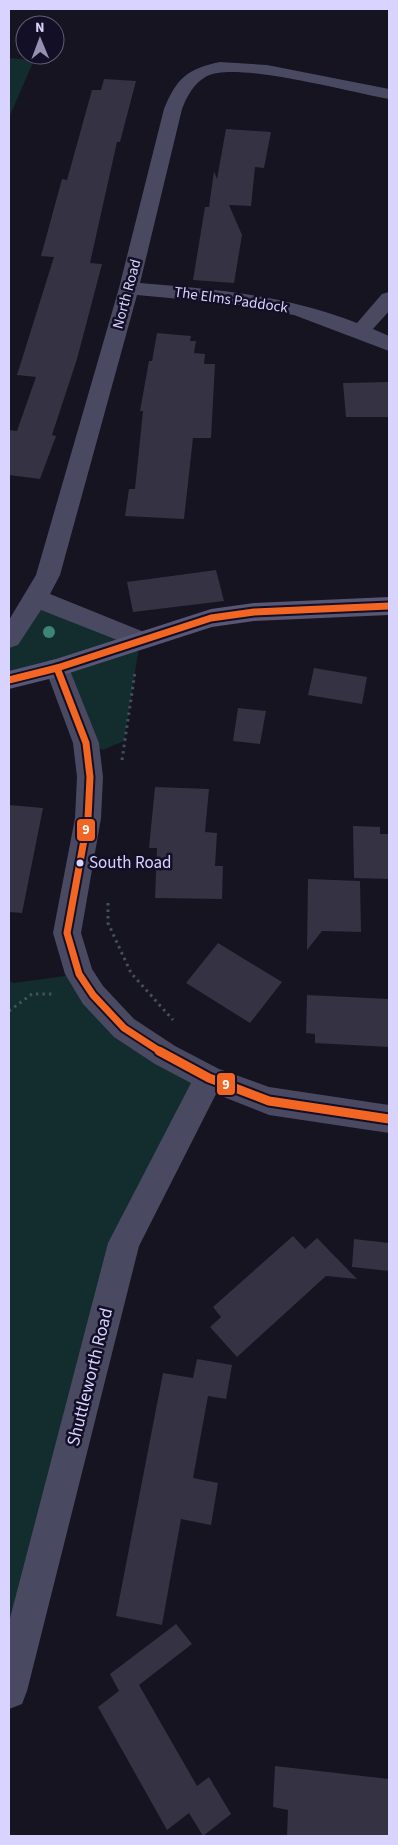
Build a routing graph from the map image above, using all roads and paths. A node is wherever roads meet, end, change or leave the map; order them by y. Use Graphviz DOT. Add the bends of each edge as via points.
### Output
graph roads {
  1 [pos="389,94"];
  2 [pos="129,288"];
  3 [pos="389,298"];
  4 [pos="360,332"];
  5 [pos="389,344"];
  6 [pos="36,598"];
  7 [pos="389,606"];
  8 [pos="9,639"];
  9 [pos="140,640"];
  10 [pos="57,668"];
  11 [pos="9,680"];
  12 [pos="121,761"];
  13 [pos="108,894"];
  14 [pos="94,995"];
  15 [pos="9,1011"];
  16 [pos="180,1025"];
  17 [pos="209,1078"];
  18 [pos="389,1120"];
  19 [pos="9,1691"];
  1 -- 2 [label="street, North Road" via="250,68 204,71 181,89 174,107"];
  2 -- 4 [label="street, The Elms Paddock" via="228,297 286,308"];
  2 -- 6 [label="street, North Road" via="48,575"];
  3 -- 4 [label="street"];
  4 -- 5 [label="street, The Elms Paddock"];
  6 -- 8 [label="street, North Road"];
  6 -- 9 [label="street"];
  7 -- 9 [label="street" via="245,613 211,618"];
  9 -- 10 [label="street"];
  9 -- 12 [label="path"];
  10 -- 11 [label="street"];
  10 -- 14 [label="street" via="86,743 90,777 88,818 67,933 79,974"];
  13 -- 16 [label="path" via="108,923 131,974"];
  14 -- 15 [label="path" via="32,994"];
  14 -- 17 [label="street" via="124,1028"];
  17 -- 18 [label="street" via="269,1101"];
  17 -- 19 [label="street, Shuttleworth Road" via="124,1243"];
}
